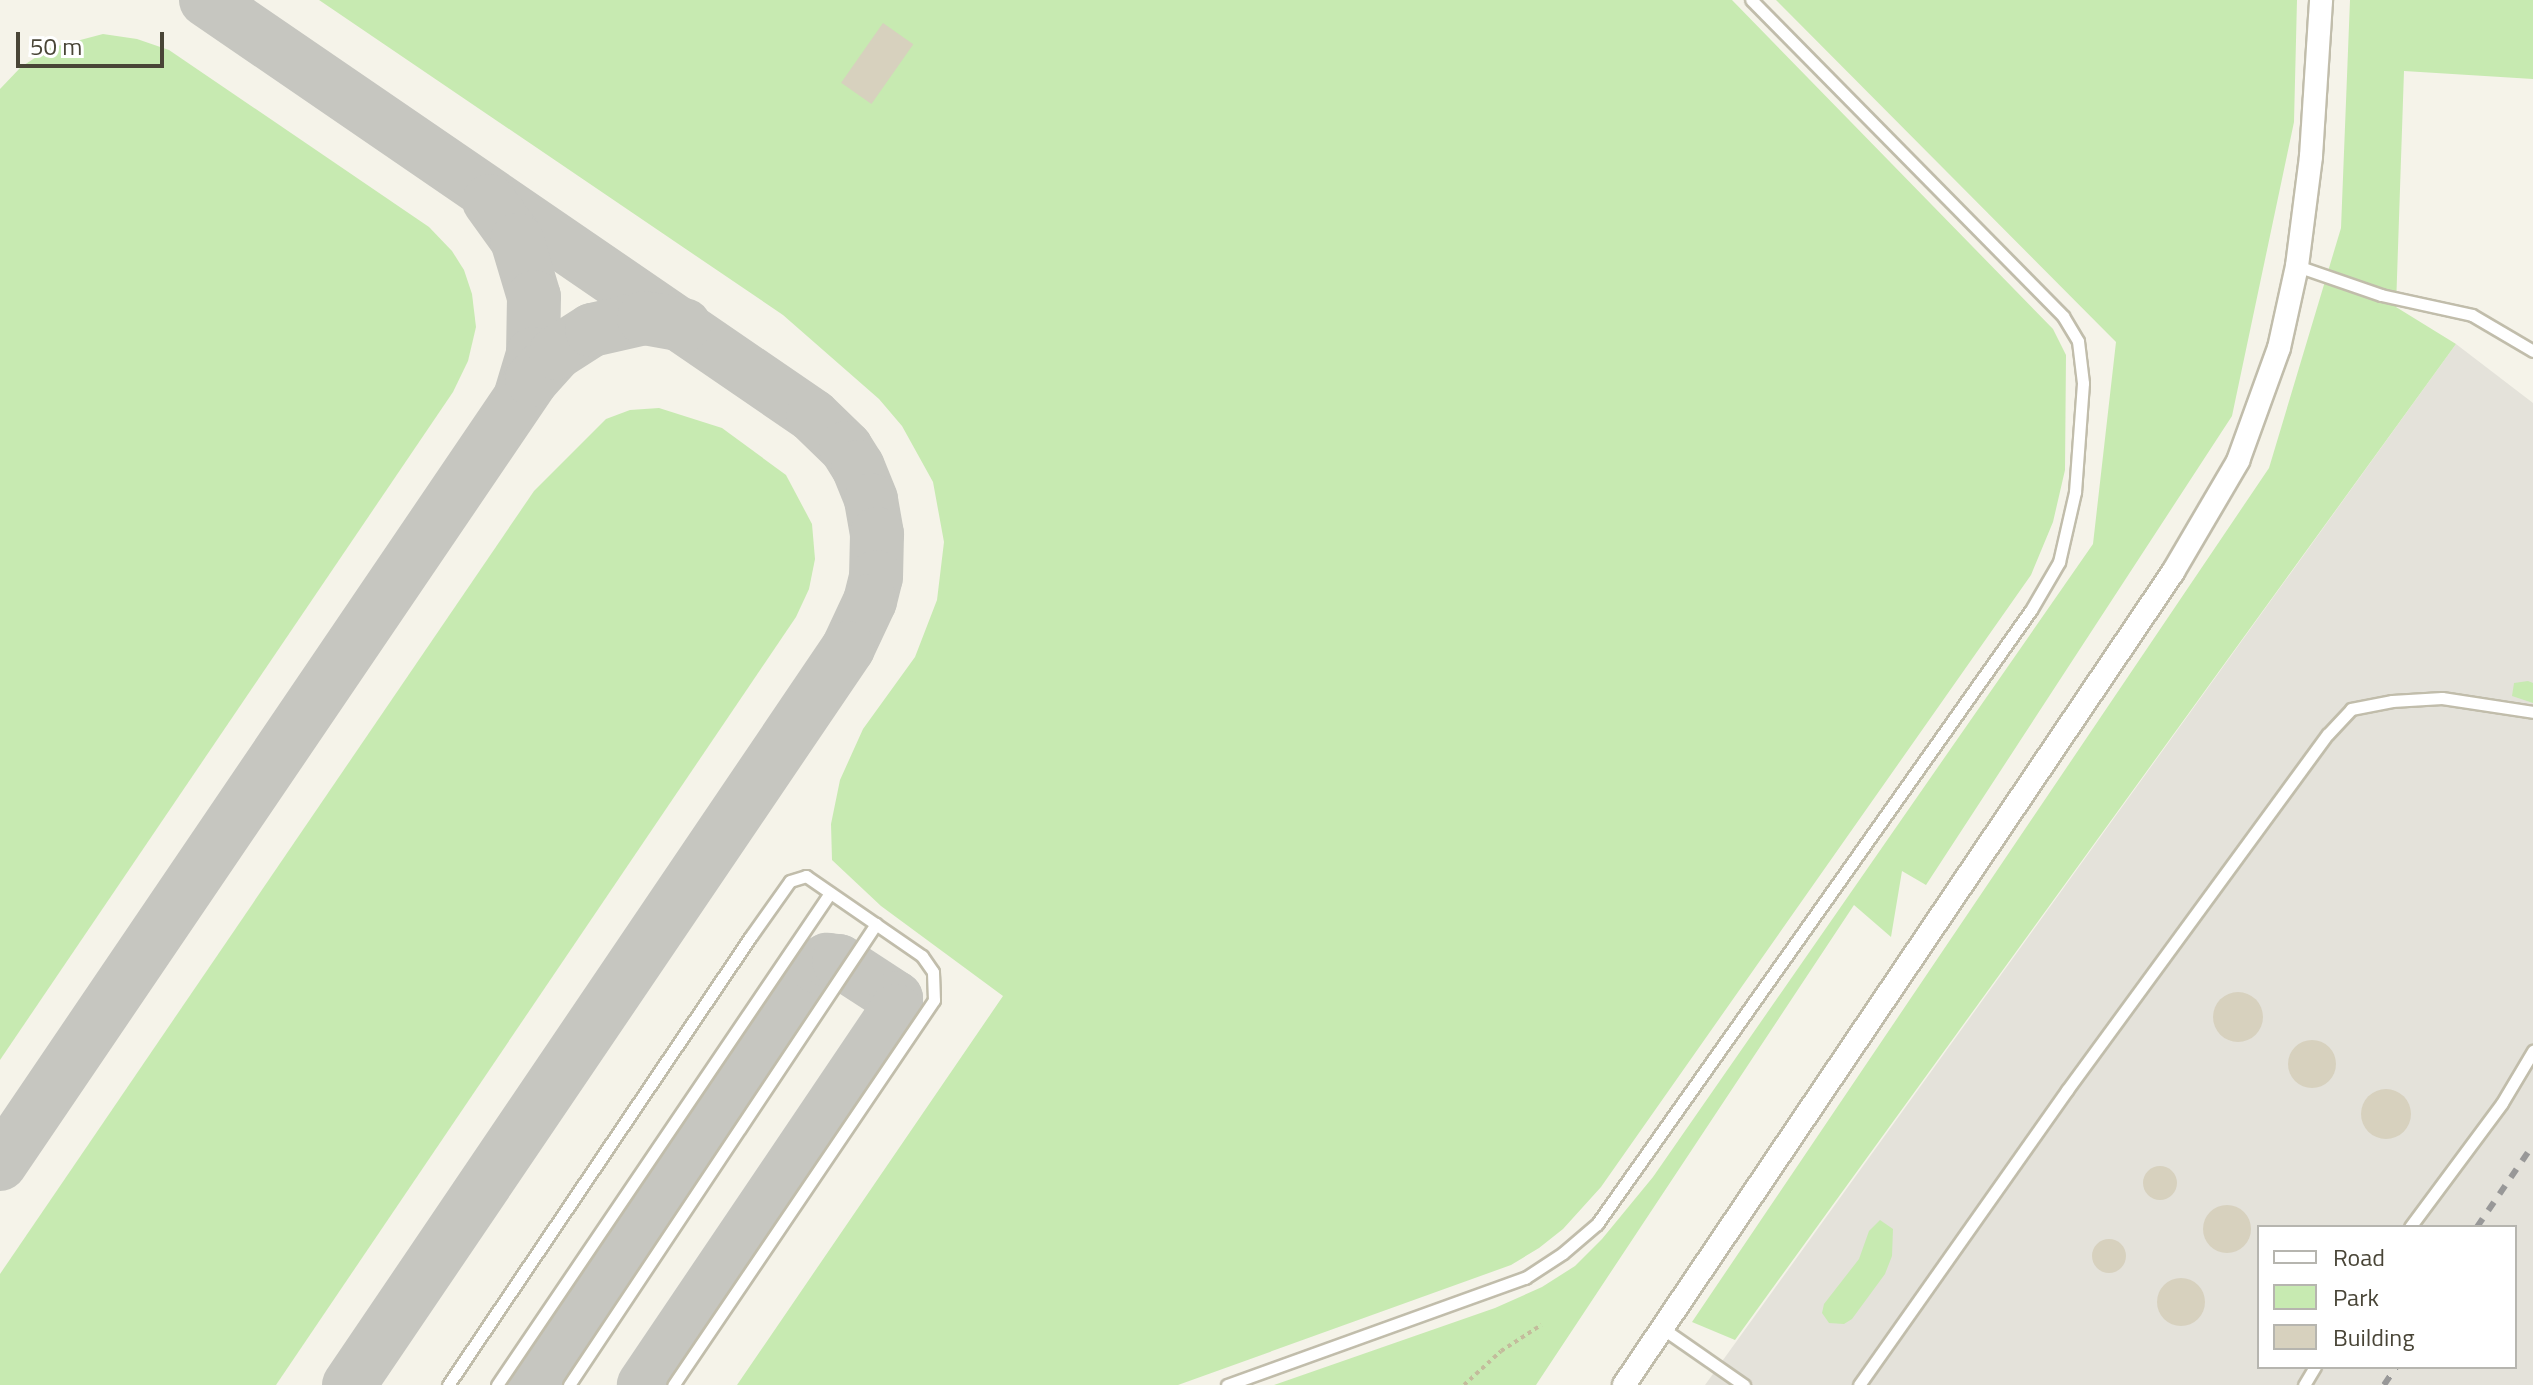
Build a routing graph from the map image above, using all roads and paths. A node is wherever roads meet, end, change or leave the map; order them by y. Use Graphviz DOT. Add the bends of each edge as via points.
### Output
graph roads {
  1 [pos="1751,0"];
  2 [pos="2321,0"];
  3 [pos="2297,266"];
  4 [pos="2533,351"];
  5 [pos="2533,712"];
  6 [pos="830,893"];
  7 [pos="876,924"];
  8 [pos="2533,1051"];
  9 [pos="2411,1225"];
  10 [pos="1541,1325"];
  11 [pos="1662,1328"];
  12 [pos="1728,1380"];
  13 [pos="448,1385"];
  14 [pos="497,1385"];
  15 [pos="569,1385"];
  16 [pos="673,1385"];
  17 [pos="1227,1385"];
  18 [pos="1464,1385"];
  19 [pos="1624,1385"];
  20 [pos="1744,1385"];
  21 [pos="1859,1385"];
  1 -- 17 [label="lane" via="2063,316 2078,341 2083,383 2075,492 2059,562 2031,610 1597,1224 1525,1278"];
  2 -- 3 [label="street" via="2311,156"];
  3 -- 4 [label="lane" via="2381,295 2472,315"];
  3 -- 11 [label="street" via="2260,407 2208,517"];
  5 -- 21 [label="lane" via="2442,698 2351,709 2067,1090"];
  6 -- 7 [label="lane"];
  6 -- 13 [label="lane" via="806,876 790,881"];
  6 -- 14 [label="lane"];
  7 -- 15 [label="lane"];
  7 -- 16 [label="lane" via="922,956 933,972 934,1000"];
  8 -- 9 [label="lane" via="2502,1103"];
  10 -- 18 [label="path" via="1501,1351"];
  11 -- 12 [label="lane"];
  11 -- 19 [label="street"];
  12 -- 20 [label="lane"];
}
